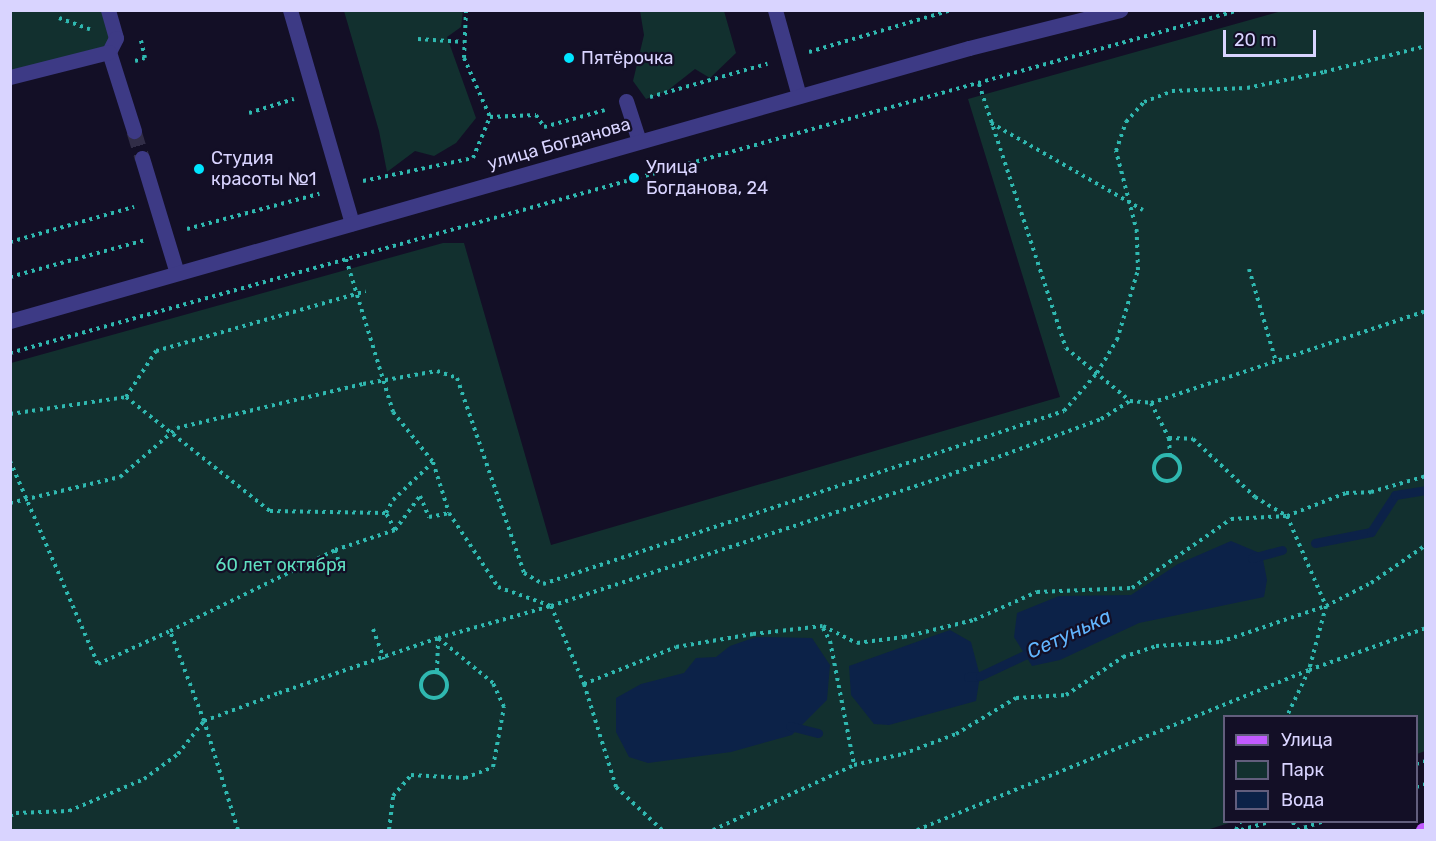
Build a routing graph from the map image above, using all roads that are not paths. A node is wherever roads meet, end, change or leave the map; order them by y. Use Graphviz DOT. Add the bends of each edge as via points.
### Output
graph roads {
  1 [pos="108,10"];
  2 [pos="290,10"];
  3 [pos="775,10"];
  4 [pos="1120,10"];
  5 [pos="109,52"];
  6 [pos="10,77"];
  7 [pos="799,96"];
  8 [pos="627,102"];
  9 [pos="134,131"];
  10 [pos="639,141"];
  11 [pos="142,158"];
  12 [pos="352,223"];
  13 [pos="177,273"];
  14 [pos="10,321"];
  1 -- 5 [label="street" via="116,38"];
  2 -- 12 [label="street"];
  3 -- 7 [label="street"];
  4 -- 7 [label="street, улица Богданова"];
  5 -- 6 [label="street"];
  5 -- 9 [label="street"];
  7 -- 10 [label="street, улица Богданова"];
  8 -- 10 [label="street"];
  10 -- 12 [label="street, улица Богданова"];
  11 -- 13 [label="street"];
  12 -- 13 [label="street, улица Богданова"];
  13 -- 14 [label="street, улица Богданова"];
}
